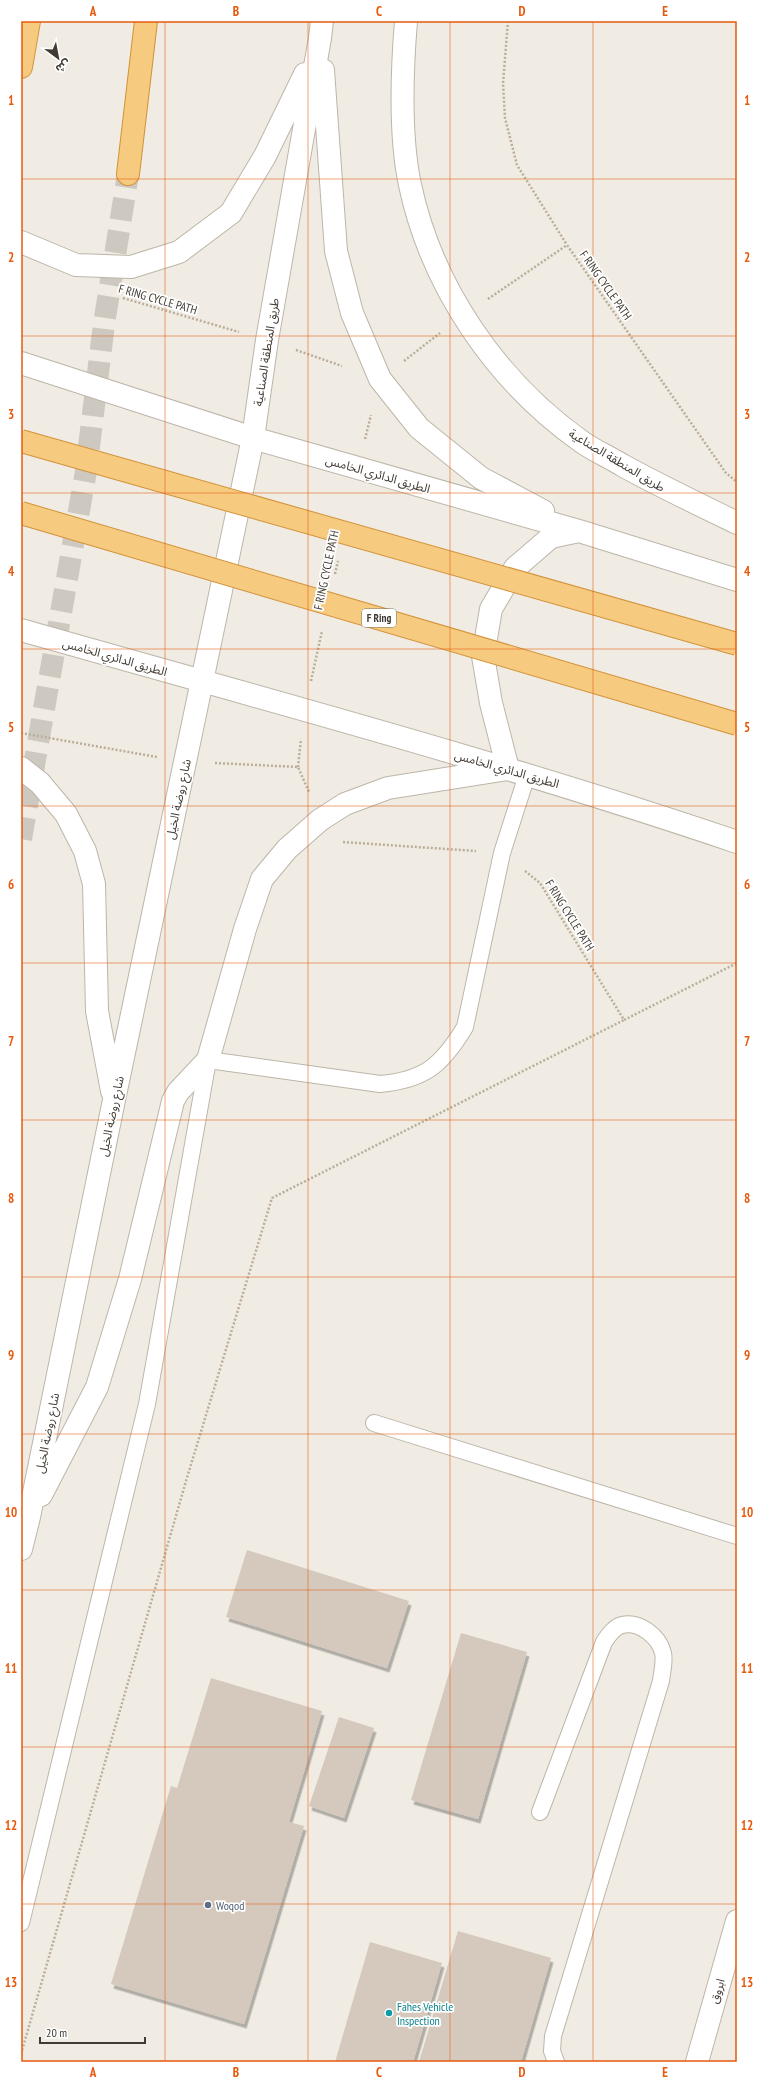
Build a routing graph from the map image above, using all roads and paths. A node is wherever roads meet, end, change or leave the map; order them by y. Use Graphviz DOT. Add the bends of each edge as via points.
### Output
graph roads {
  1 [pos="29,21"];
  2 [pos="146,21"];
  3 [pos="406,21"];
  4 [pos="508,21"];
  5 [pos="321,30"];
  6 [pos="21,68"];
  7 [pos="128,174"];
  8 [pos="21,242"];
  9 [pos="567,245"];
  10 [pos="121,298"];
  11 [pos="464,316"];
  12 [pos="266,340"];
  13 [pos="21,363"];
  14 [pos="380,379"];
  15 [pos="253,438"];
  16 [pos="21,441"];
  17 [pos="358,468"];
  18 [pos="737,482"];
  19 [pos="21,513"];
  20 [pos="737,522"];
  21 [pos="579,531"];
  22 [pos="338,559"];
  23 [pos="737,580"];
  24 [pos="333,582"];
  25 [pos="323,627"];
  26 [pos="21,630"];
  27 [pos="737,644"];
  28 [pos="203,682"];
  29 [pos="304,711"];
  30 [pos="737,724"];
  31 [pos="21,733"];
  32 [pos="186,762"];
  33 [pos="298,767"];
  34 [pos="21,768"];
  35 [pos="518,772"];
  36 [pos="320,820"];
  37 [pos="737,842"];
  38 [pos="502,853"];
  39 [pos="737,963"];
  40 [pos="624,1020"];
  41 [pos="208,1060"];
  42 [pos="114,1100"];
  43 [pos="374,1423"];
  44 [pos="29,1517"];
  45 [pos="737,1536"];
  46 [pos="21,1549"];
  47 [pos="540,1812"];
  48 [pos="737,1921"];
  49 [pos="21,1923"];
  50 [pos="21,2054"];
  51 [pos="556,2062"];
  52 [pos="697,2062"];
  1 -- 6 [label="highway"];
  2 -- 7 [label="highway"];
  3 -- 11 [label="street, طريق المنطقة الصناعية" via="403,54 405,145 410,185 423,233 444,282"];
  4 -- 9 [label="path" via="503,84 505,118 517,165"];
  5 -- 8 [label="street" via="295,98 231,213 179,252 131,267 76,265"];
  5 -- 12 [label="street, طريق المنطقة الصناعية"];
  5 -- 14 [label="street" via="336,251 352,313"];
  9 -- 11 [label="path, F RING CYCLE PATH"];
  9 -- 18 [label="path, F RING CYCLE PATH" via="726,473"];
  10 -- 12 [label="path, F RING CYCLE PATH"];
  11 -- 14 [label="path, F RING CYCLE PATH"];
  11 -- 20 [label="street, طريق المنطقة الصناعية" via="520,390 553,420 584,443 658,485"];
  12 -- 14 [label="path, F RING CYCLE PATH"];
  12 -- 15 [label="street, طريق المنطقة الصناعية"];
  13 -- 15 [label="street, الطريق الدائري الخامس"];
  14 -- 17 [label="path"];
  14 -- 21 [label="street" via="419,428 482,478"];
  15 -- 17 [label="street, الطريق الدائري الخامس"];
  15 -- 28 [label="street, طريق المنطقة الصناعية"];
  16 -- 27 [label="highway, bridge"];
  17 -- 21 [label="street, الطريق الدائري الخامس"];
  19 -- 30 [label="highway, F Ring, bridge"];
  21 -- 23 [label="street, الطريق الدائري الخامس"];
  21 -- 35 [label="street" via="551,536 515,568 491,609 482,656 491,703"];
  22 -- 24 [label="path, F RING CYCLE PATH"];
  25 -- 29 [label="path, F RING CYCLE PATH"];
  26 -- 28 [label="street, الطريق الدائري الخامس"];
  28 -- 29 [label="street, الطريق الدائري الخامس"];
  28 -- 32 [label="street, شارع روضة الخيل"];
  29 -- 33 [label="path, F RING CYCLE PATH"];
  29 -- 35 [label="street, الطريق الدائري الخامس"];
  31 -- 32 [label="path"];
  32 -- 33 [label="path"];
  32 -- 42 [label="street, شارع روضة الخيل"];
  33 -- 36 [label="path, F RING CYCLE PATH"];
  34 -- 42 [label="street" via="40,783 66,814 85,851 94,884 97,1011"];
  35 -- 36 [label="street" via="388,788 345,804"];
  35 -- 37 [label="street, الطريق الدائري الخامس"];
  35 -- 38 [label="lane"];
  36 -- 38 [label="path, F RING CYCLE PATH" via="338,842"];
  36 -- 41 [label="street" via="287,849 262,879"];
  38 -- 40 [label="path, F RING CYCLE PATH" via="540,882"];
  38 -- 41 [label="lane" via="465,1026 450,1051 425,1073 401,1082 380,1084"];
  39 -- 40 [label="path"];
  40 -- 50 [label="path" via="272,1198 186,1481"];
  41 -- 44 [label="street" via="178,1092 173,1101 130,1279 97,1387"];
  41 -- 49 [label="lane" via="147,1404"];
  42 -- 44 [label="street, شارع روضة الخيل"];
  43 -- 45 [label="lane"];
  44 -- 46 [label="street, شارع روضة الخيل"];
  47 -- 51 [label="lane" via="604,1642 622,1625 636,1626 651,1632 663,1653 661,1681 553,2036 552,2051"];
  48 -- 52 [label="street, ابروق"];
}
